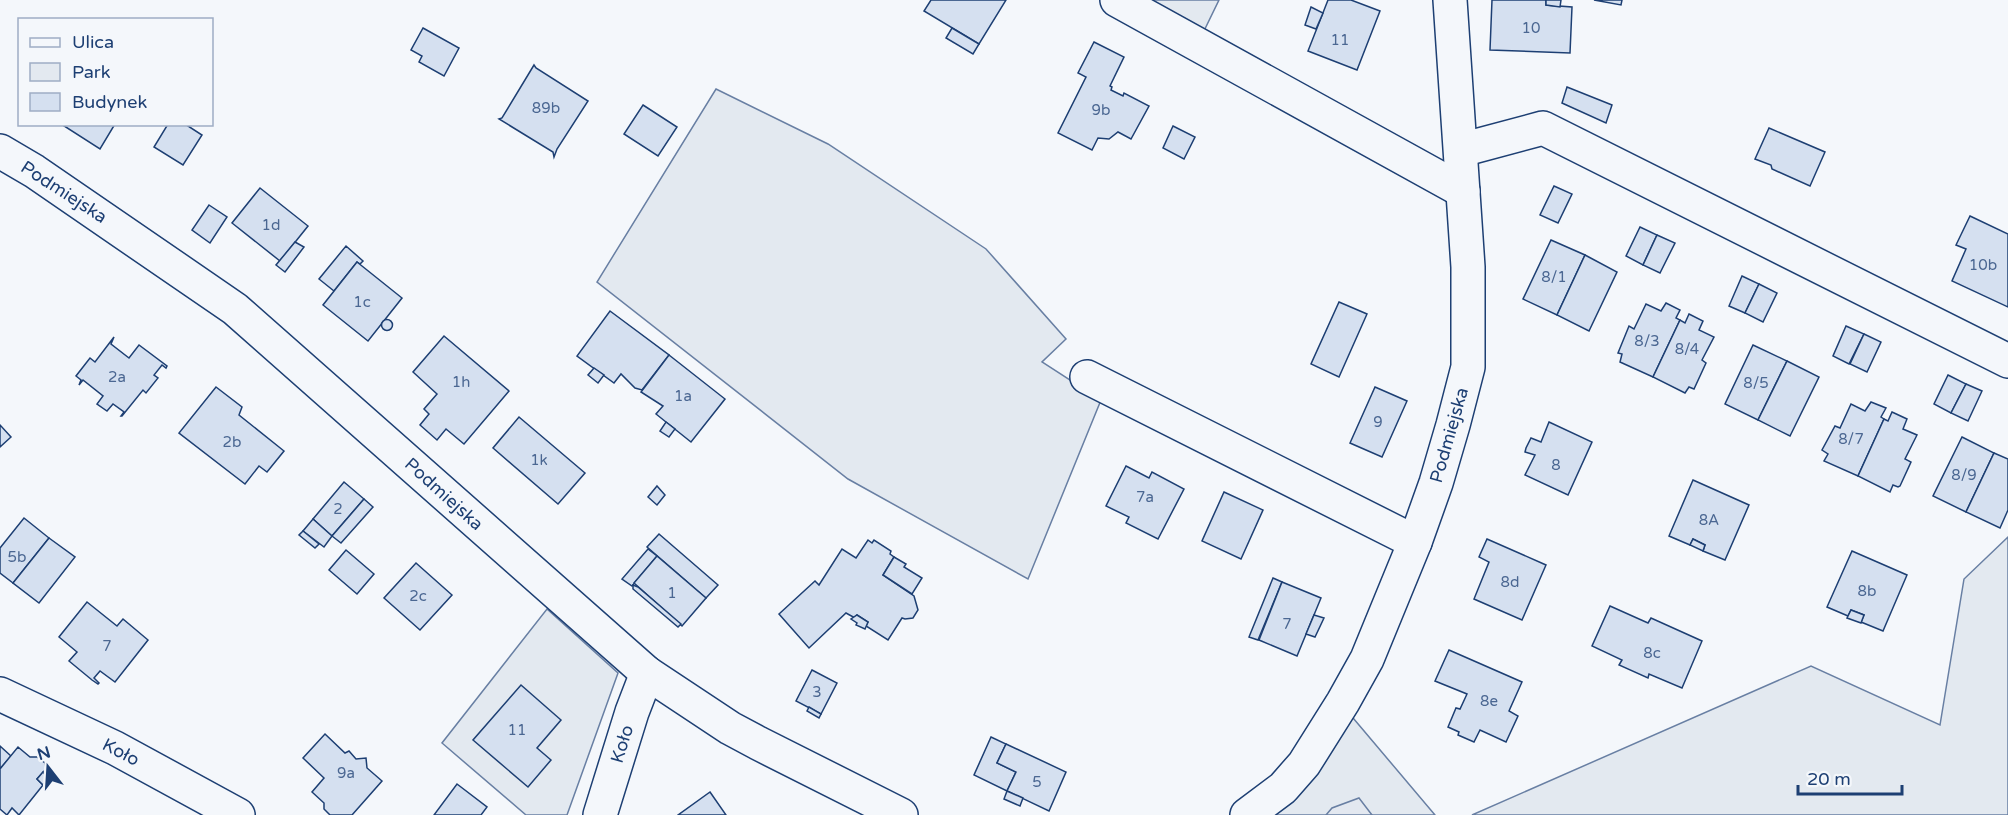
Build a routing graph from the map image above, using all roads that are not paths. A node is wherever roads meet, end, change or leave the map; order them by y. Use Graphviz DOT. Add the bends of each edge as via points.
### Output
graph roads {
  1 [pos="1117,0"];
  2 [pos="1450,0"];
  3 [pos="1461,150"];
  4 [pos="0,151"];
  5 [pos="1463,191"];
  6 [pos="2008,360"];
  7 [pos="1086,377"];
  8 [pos="1415,543"];
  9 [pos="647,673"];
  10 [pos="0,694"];
  11 [pos="238,815"];
  12 [pos="600,815"];
  13 [pos="901,815"];
  14 [pos="1247,815"];
  1 -- 5 [label="street"];
  2 -- 3 [label="street, Podmiejska"];
  3 -- 5 [label="street, Podmiejska"];
  3 -- 6 [label="street" via="1543,128"];
  4 -- 9 [label="street, Podmiejska" via="235,309"];
  5 -- 8 [label="street, Podmiejska" via="1468,267 1467,367 1436,483"];
  7 -- 8 [label="street"];
  8 -- 14 [label="street, Podmiejska" via="1367,659 1343,702 1304,764 1283,788"];
  9 -- 12 [label="street, Koło"];
  9 -- 13 [label="street, Podmiejska" via="730,728"];
  10 -- 11 [label="street, Koło" via="115,748"];
}
